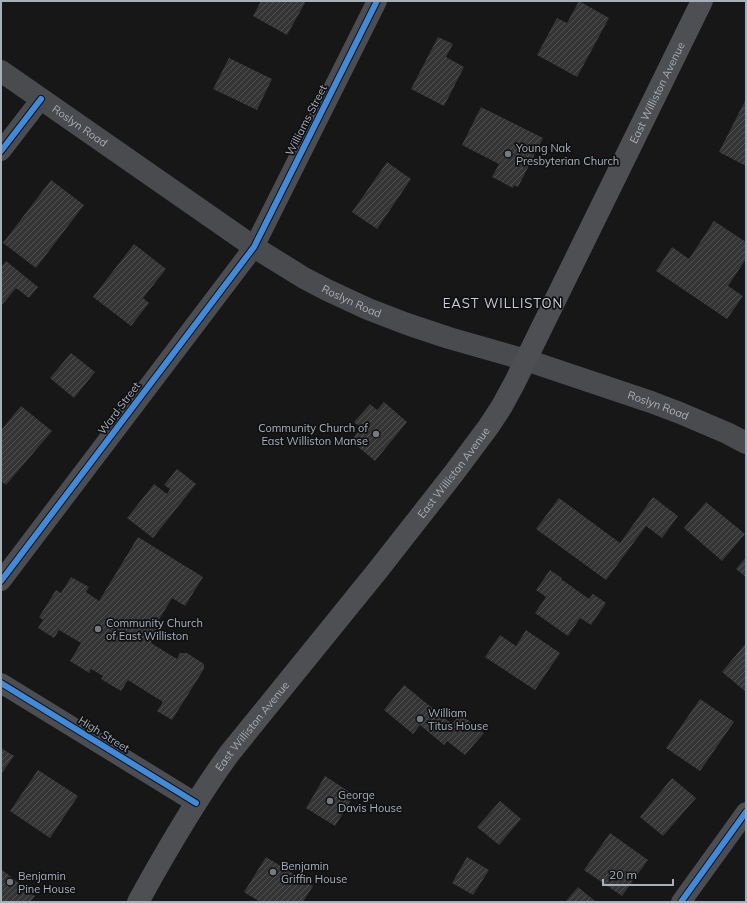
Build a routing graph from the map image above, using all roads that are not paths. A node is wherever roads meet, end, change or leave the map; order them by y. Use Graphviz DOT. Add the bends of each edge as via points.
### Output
graph roads {
  1 [pos="377,1"];
  2 [pos="702,1"];
  3 [pos="1,71"];
  4 [pos="40,99"];
  5 [pos="1,151"];
  6 [pos="254,247"];
  7 [pos="526,360"];
  8 [pos="746,443"];
  9 [pos="1,581"];
  10 [pos="1,683"];
  11 [pos="196,803"];
  12 [pos="746,812"];
  13 [pos="138,902"];
  14 [pos="681,902"];
  1 -- 6 [label="street, Williams Street"];
  2 -- 7 [label="main road, East Williston Avenue"];
  3 -- 4 [label="main road, Roslyn Road"];
  4 -- 5 [label="street"];
  4 -- 6 [label="main road, Roslyn Road"];
  6 -- 7 [label="main road, Roslyn Road" via="310,281 388,317"];
  6 -- 9 [label="street, Ward Street"];
  7 -- 8 [label="main road, Roslyn Road" via="651,402"];
  7 -- 11 [label="main road, East Williston Avenue" via="502,406 474,447 229,754"];
  10 -- 11 [label="street, High Street"];
  11 -- 13 [label="main road, East Williston Avenue"];
  12 -- 14 [label="street"];
}
